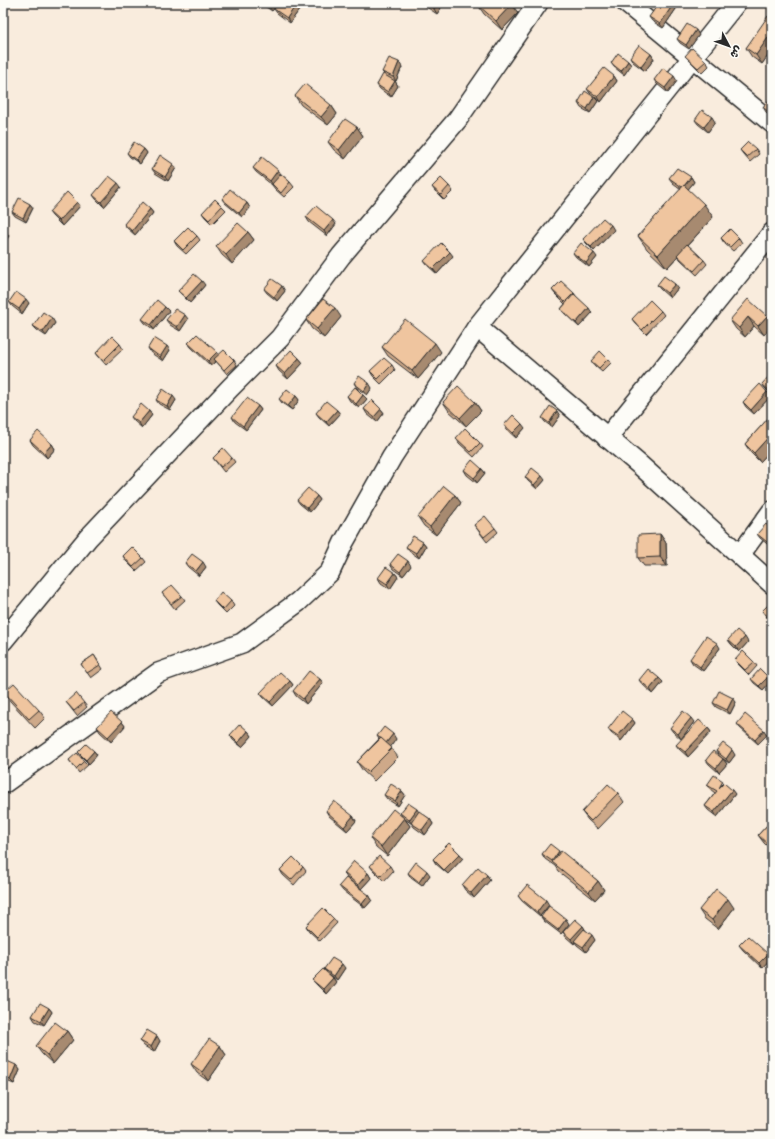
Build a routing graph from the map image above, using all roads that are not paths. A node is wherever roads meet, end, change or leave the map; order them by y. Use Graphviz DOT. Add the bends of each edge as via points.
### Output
graph roads {
  1 [pos="538,3"];
  2 [pos="626,3"];
  3 [pos="736,3"];
  4 [pos="692,59"];
  5 [pos="772,123"];
  6 [pos="772,233"];
  7 [pos="477,328"];
  8 [pos="607,438"];
  9 [pos="772,511"];
  10 [pos="740,555"];
  11 [pos="772,584"];
  12 [pos="3,642"];
  13 [pos="3,784"];
  1 -- 12 [label="street" via="457,120 341,256 280,338 88,538"];
  2 -- 4 [label="street"];
  3 -- 4 [label="street"];
  4 -- 5 [label="street"];
  4 -- 7 [label="street"];
  6 -- 8 [label="street"];
  7 -- 8 [label="street"];
  7 -- 13 [label="street" via="392,457 330,572 298,602 242,644 158,673"];
  8 -- 10 [label="street"];
  9 -- 10 [label="street"];
  10 -- 11 [label="street"];
}
